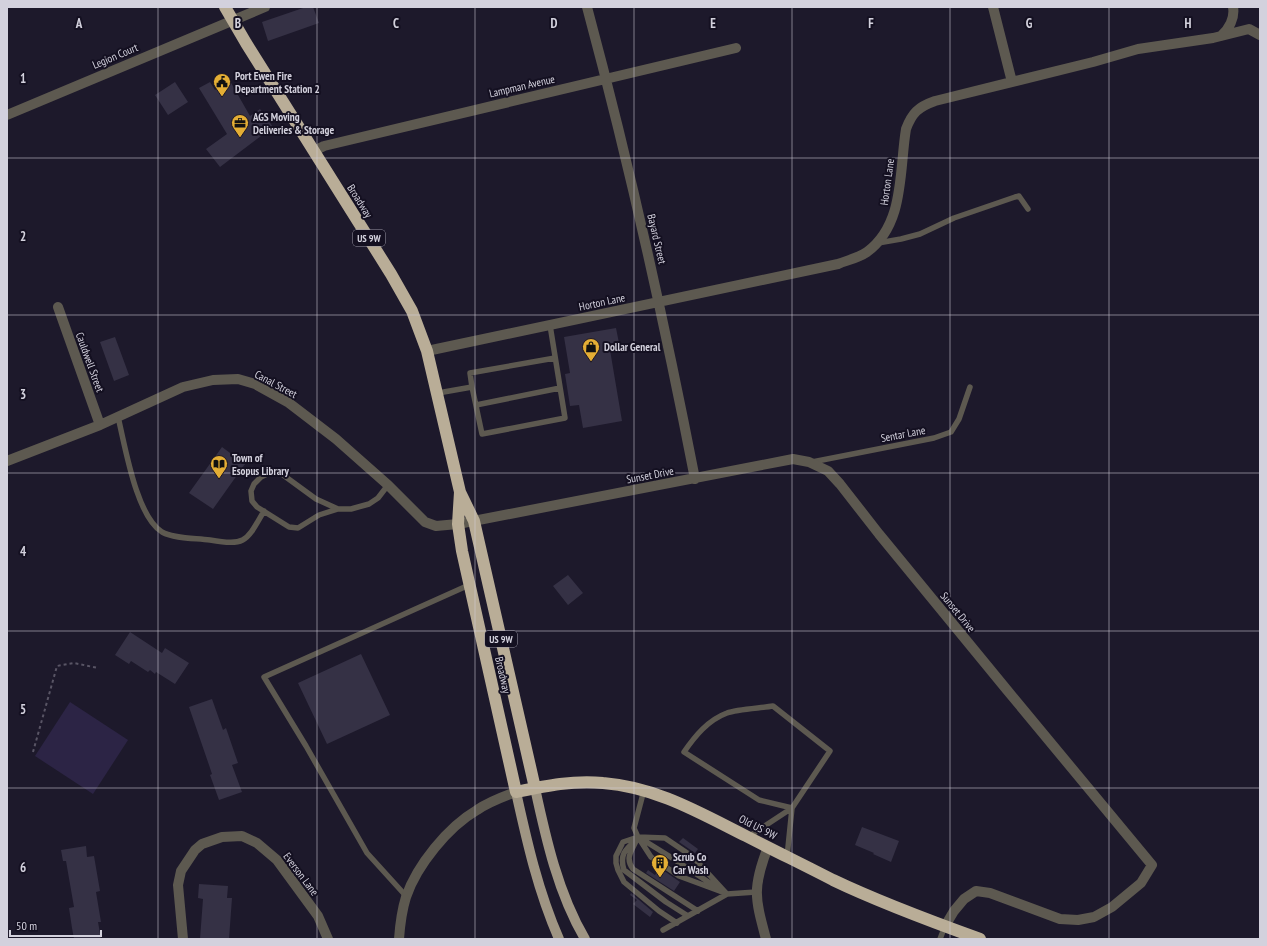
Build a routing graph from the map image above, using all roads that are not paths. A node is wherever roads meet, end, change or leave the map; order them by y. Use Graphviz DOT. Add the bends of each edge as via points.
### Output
graph roads {
  1 [pos="225,7"];
  2 [pos="265,7"];
  3 [pos="587,7"];
  4 [pos="993,7"];
  5 [pos="1233,7"];
  6 [pos="232,20"];
  7 [pos="1260,35"];
  8 [pos="1221,36"];
  9 [pos="736,48"];
  10 [pos="606,79"];
  11 [pos="1012,82"];
  12 [pos="7,115"];
  13 [pos="314,151"];
  14 [pos="1028,209"];
  15 [pos="877,243"];
  16 [pos="659,302"];
  17 [pos="58,307"];
  18 [pos="550,325"];
  19 [pos="427,351"];
  20 [pos="555,358"];
  21 [pos="472,386"];
  22 [pos="970,387"];
  23 [pos="560,388"];
  24 [pos="438,393"];
  25 [pos="476,405"];
  26 [pos="118,417"];
  27 [pos="100,425"];
  28 [pos="7,461"];
  29 [pos="809,462"];
  30 [pos="695,479"];
  31 [pos="388,485"];
  32 [pos="460,492"];
  33 [pos="338,510"];
  34 [pos="264,512"];
  35 [pos="474,521"];
  36 [pos="458,524"];
  37 [pos="469,585"];
  38 [pos="535,788"];
  39 [pos="644,790"];
  40 [pos="516,792"];
  41 [pos="792,808"];
  42 [pos="638,837"];
  43 [pos="748,837"];
  44 [pos="768,847"];
  45 [pos="787,857"];
  46 [pos="756,892"];
  47 [pos="727,894"];
  48 [pos="406,896"];
  49 [pos="698,911"];
  50 [pos="688,916"];
  51 [pos="677,923"];
  52 [pos="945,926"];
  53 [pos="663,930"];
  54 [pos="183,939"];
  55 [pos="328,939"];
  56 [pos="399,939"];
  57 [pos="559,939"];
  58 [pos="585,939"];
  59 [pos="766,939"];
  60 [pos="940,939"];
  61 [pos="980,939"];
  1 -- 6 [label="highway, Broadway / US 9W"];
  2 -- 6 [label="street, Legion Court"];
  3 -- 10 [label="street, Bayard Street"];
  4 -- 11 [label="street"];
  5 -- 8 [label="street" via="1234,14 1227,31"];
  6 -- 12 [label="street, Legion Court"];
  6 -- 13 [label="highway, Broadway / US 9W"];
  7 -- 8 [label="street, Horton Lane" via="1249,29"];
  8 -- 11 [label="street, Horton Lane" via="1138,49"];
  9 -- 10 [label="street, Lampman Avenue"];
  10 -- 13 [label="street, Lampman Avenue" via="324,146"];
  10 -- 16 [label="street, Bayard Street"];
  11 -- 15 [label="street, Horton Lane" via="935,101 923,105 916,111 906,129 896,209 886,232"];
  13 -- 19 [label="highway, Broadway / US 9W" via="412,311"];
  14 -- 15 [label="lane" via="1019,196 954,218 920,234"];
  15 -- 16 [label="street, Horton Lane" via="866,253 838,264"];
  16 -- 18 [label="street, Horton Lane"];
  16 -- 30 [label="street, Bayard Street"];
  17 -- 27 [label="street, Cauldwell Street"];
  18 -- 19 [label="street, Horton Lane"];
  18 -- 20 [label="lane"];
  19 -- 24 [label="highway, Broadway / US 9W"];
  20 -- 21 [label="lane" via="470,373"];
  20 -- 23 [label="lane"];
  21 -- 24 [label="lane"];
  21 -- 25 [label="lane"];
  22 -- 29 [label="lane, Sentar Lane" via="959,419 951,432 934,438"];
  23 -- 25 [label="lane"];
  23 -- 25 [label="lane" via="565,418 482,434"];
  24 -- 32 [label="highway, Broadway / US 9W"];
  26 -- 27 [label="street, Canal Street"];
  26 -- 31 [label="street, Canal Street" via="183,387 213,380 238,379 255,384 289,403 336,439"];
  26 -- 34 [label="lane" via="141,503 161,531 173,536 230,543 241,541 248,537"];
  27 -- 28 [label="street, Canal Street"];
  29 -- 30 [label="street, Sunset Drive" via="793,459"];
  29 -- 52 [label="street, Sunset Drive" via="828,472 840,484 1006,690 1152,864 1141,883 1112,907 1094,917 1078,920 1060,918 990,892 976,891 964,899"];
  30 -- 35 [label="street, Sunset Drive"];
  31 -- 33 [label="lane" via="378,498 369,504"];
  31 -- 36 [label="street, Canal Street" via="425,522 436,526"];
  32 -- 35 [label="highway, Broadway / US 9W"];
  32 -- 36 [label="highway, Broadway / US 9W"];
  33 -- 34 [label="lane" via="319,515 298,528 289,527"];
  33 -- 34 [label="lane" via="316,499 279,472 271,472 261,477 251,491 252,501"];
  35 -- 36 [label="street, Sunset Drive"];
  35 -- 38 [label="highway, Broadway / US 9W"];
  36 -- 37 [label="highway, Broadway / US 9W"];
  37 -- 40 [label="highway, Broadway / US 9W"];
  37 -- 48 [label="lane" via="264,677 368,853"];
  38 -- 39 [label="highway, Old US 9W" via="584,782"];
  38 -- 40 [label="highway, Old US 9W"];
  38 -- 58 [label="main road, US 9W" via="557,875"];
  39 -- 42 [label="lane" via="634,828"];
  39 -- 43 [label="highway, Old US 9W" via="693,808"];
  40 -- 48 [label="street" via="476,810 452,829 436,847"];
  40 -- 57 [label="main road, US 9W" via="537,882"];
  41 -- 41 [label="lane" via="830,751 773,706 728,713 697,734 684,752 759,800"];
  41 -- 43 [label="lane"];
  41 -- 45 [label="lane"];
  42 -- 47 [label="lane"];
  42 -- 47 [label="lane" via="651,857 679,876"];
  42 -- 47 [label="lane" via="665,838 693,857"];
  42 -- 49 [label="lane" via="629,858 629,864 633,869"];
  42 -- 50 [label="lane" via="624,853 624,870"];
  42 -- 51 [label="lane" via="623,842 616,856 618,870 624,882"];
  43 -- 44 [label="highway, Old US 9W"];
  44 -- 45 [label="highway, Old US 9W"];
  44 -- 46 [label="street" via="760,868"];
  45 -- 52 [label="highway, Old US 9W" via="859,892"];
  46 -- 47 [label="lane"];
  46 -- 59 [label="street"];
  47 -- 49 [label="lane"];
  48 -- 56 [label="street"];
  49 -- 50 [label="lane"];
  50 -- 51 [label="lane"];
  51 -- 53 [label="lane"];
  52 -- 60 [label="lane"];
  52 -- 61 [label="highway, Old US 9W"];
  54 -- 55 [label="street, Everson Lane" via="178,885 181,871 194,850 202,844 222,837 242,836 257,843 277,860 318,916"];
}
